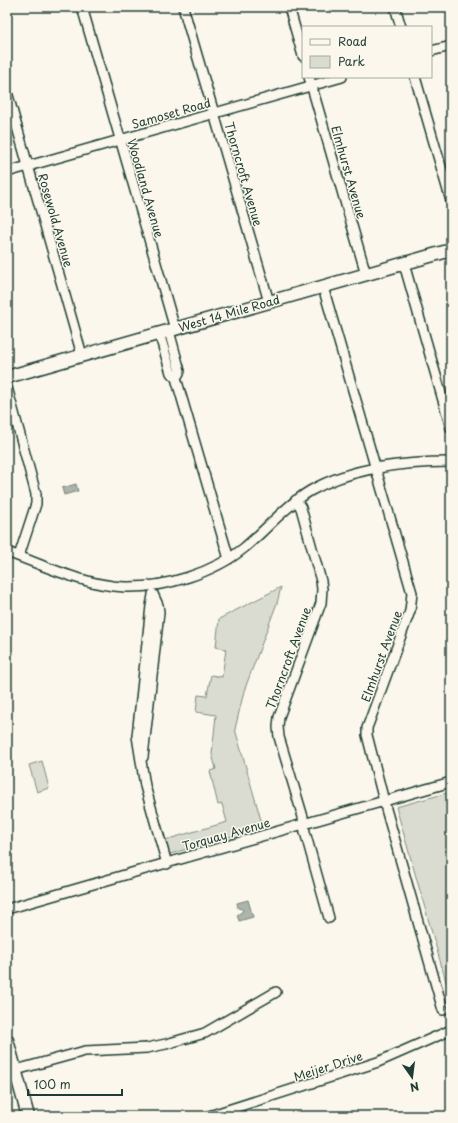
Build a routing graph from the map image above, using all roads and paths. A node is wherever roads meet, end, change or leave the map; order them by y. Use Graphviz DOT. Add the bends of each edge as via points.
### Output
graph roads {
  1 [pos="82,7"];
  2 [pos="183,7"];
  3 [pos="289,7"];
  4 [pos="395,7"];
  5 [pos="400,26"];
  6 [pos="451,46"];
  7 [pos="432,51"];
  8 [pos="302,52"];
  9 [pos="334,78"];
  10 [pos="415,78"];
  11 [pos="310,81"];
  12 [pos="7,92"];
  13 [pos="214,114"];
  14 [pos="120,140"];
  15 [pos="28,166"];
  16 [pos="7,172"];
  17 [pos="451,201"];
  18 [pos="451,250"];
  19 [pos="404,264"];
  20 [pos="366,274"];
  21 [pos="323,286"];
  22 [pos="269,302"];
  23 [pos="168,331"];
  24 [pos="82,355"];
  25 [pos="7,377"];
  26 [pos="7,388"];
  27 [pos="451,428"];
  28 [pos="451,462"];
  29 [pos="376,468"];
  30 [pos="296,500"];
  31 [pos="7,552"];
  32 [pos="19,556"];
  33 [pos="229,559"];
  34 [pos="152,590"];
  35 [pos="451,782"];
  36 [pos="385,801"];
  37 [pos="304,824"];
  38 [pos="167,864"];
  39 [pos="7,909"];
  40 [pos="329,918"];
  41 [pos="276,992"];
  42 [pos="443,1010"];
  43 [pos="451,1030"];
  44 [pos="7,1040"];
  45 [pos="16,1070"];
  46 [pos="28,1116"];
  47 [pos="209,1116"];
  1 -- 14 [label="street, Woodland Avenue"];
  2 -- 13 [label="street, Thorncroft Avenue"];
  3 -- 8 [label="street"];
  4 -- 5 [label="street"];
  6 -- 7 [label="street"];
  9 -- 11 [label="street, Samoset Road"];
  10 -- 17 [label="street"];
  11 -- 13 [label="street, Samoset Road"];
  11 -- 20 [label="street, Elmhurst Avenue"];
  12 -- 15 [label="street, Rosewold Avenue"];
  13 -- 14 [label="street, Samoset Road"];
  13 -- 22 [label="street, Thorncroft Avenue"];
  14 -- 15 [label="street, Samoset Road"];
  14 -- 23 [label="street, Woodland Avenue"];
  15 -- 16 [label="street, Samoset Road"];
  15 -- 24 [label="street, Rosewold Avenue"];
  18 -- 19 [label="main road, West 14 Mile Road"];
  19 -- 20 [label="main road, West 14 Mile Road"];
  19 -- 27 [label="street"];
  20 -- 21 [label="main road, West 14 Mile Road"];
  21 -- 22 [label="main road, West 14 Mile Road"];
  21 -- 29 [label="street, Elmhurst Avenue"];
  22 -- 23 [label="main road, West 14 Mile Road"];
  23 -- 24 [label="main road, West 14 Mile Road"];
  23 -- 33 [label="street, Woodland Avenue" via="171,373 176,378"];
  24 -- 25 [label="main road, West 14 Mile Road"];
  26 -- 32 [label="street" via="36,494 36,504"];
  28 -- 29 [label="street"];
  29 -- 30 [label="street" via="328,482"];
  29 -- 36 [label="street, Elmhurst Avenue" via="412,600 367,728 368,743"];
  30 -- 33 [label="street"];
  30 -- 37 [label="street, Thorncroft Avenue" via="301,508 322,589 321,603 279,717 278,727"];
  31 -- 32 [label="street"];
  32 -- 34 [label="street" via="87,581"];
  33 -- 34 [label="street"];
  34 -- 38 [label="street" via="137,731 145,786"];
  35 -- 36 [label="street, Torquay Avenue"];
  36 -- 37 [label="street, Torquay Avenue"];
  36 -- 42 [label="street, Elmhurst Avenue"];
  37 -- 38 [label="street, Torquay Avenue"];
  37 -- 40 [label="street, Thorncroft Avenue"];
  38 -- 39 [label="street, Torquay Avenue"];
  41 -- 45 [label="street" via="205,1033 147,1048 85,1051"];
  43 -- 47 [label="street, Meijer Drive" via="378,1062"];
  44 -- 45 [label="main road"];
  45 -- 46 [label="main road"];
}
